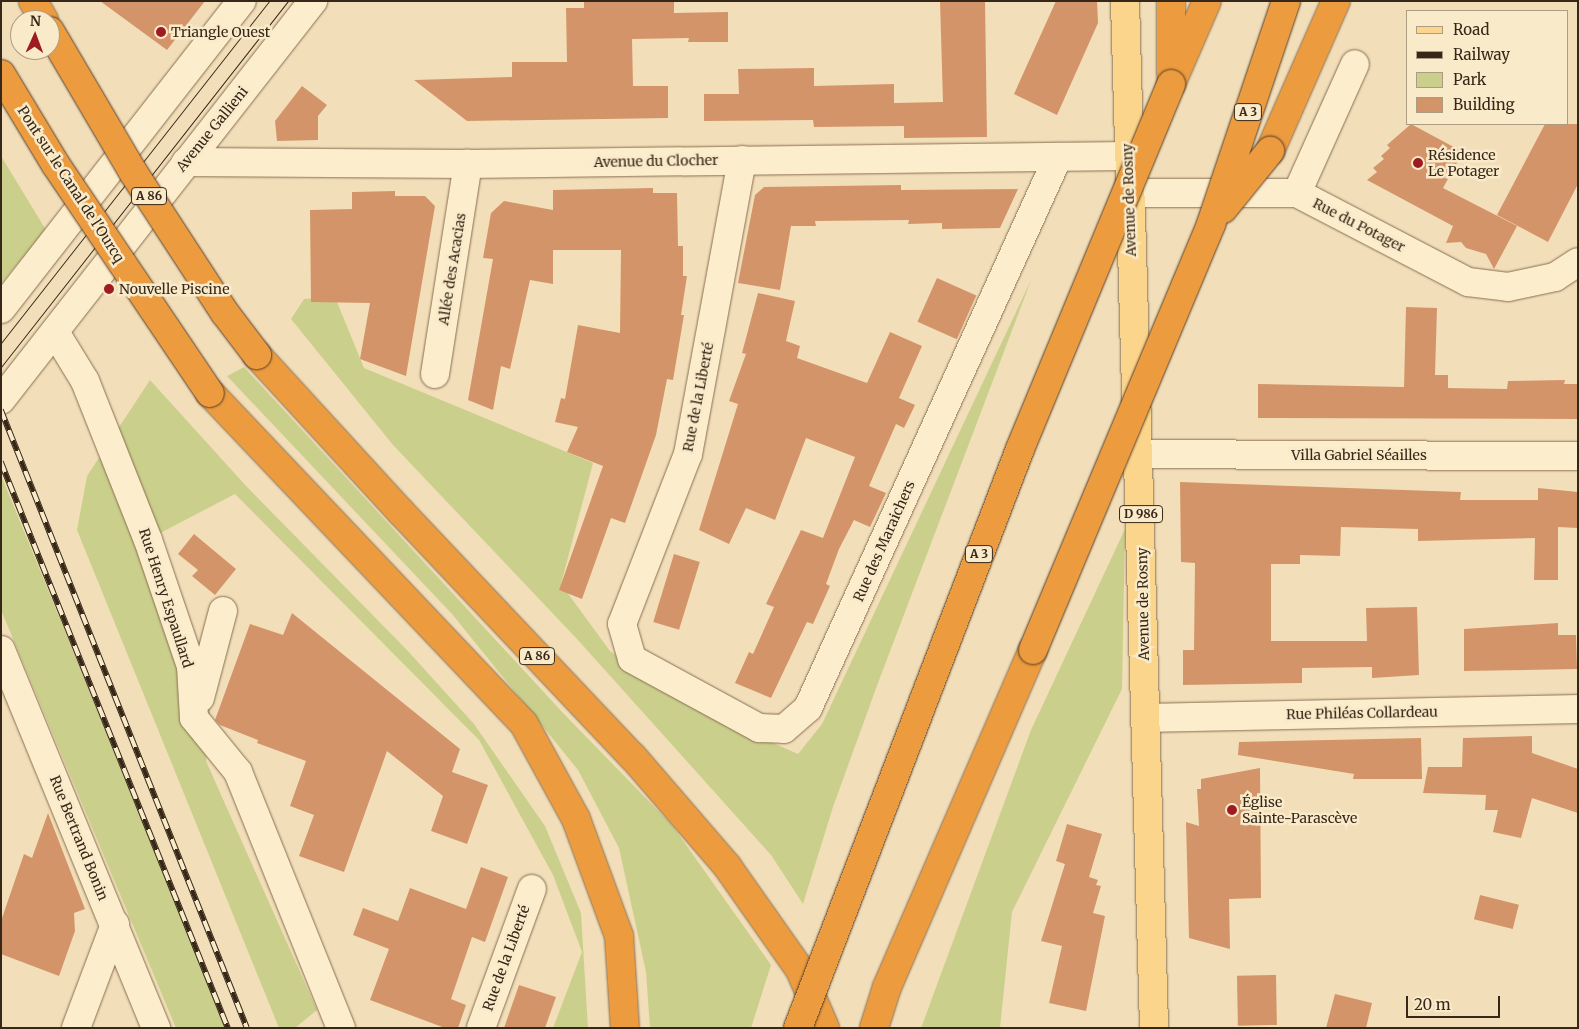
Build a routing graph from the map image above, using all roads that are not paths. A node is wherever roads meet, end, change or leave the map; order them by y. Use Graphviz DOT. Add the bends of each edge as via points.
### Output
graph roads {
  1 [pos="242,1"];
  2 [pos="314,1"];
  3 [pos="1125,1"];
  4 [pos="1171,1"];
  5 [pos="1207,1"];
  6 [pos="1286,1"];
  7 [pos="1336,1"];
  8 [pos="60,48"];
  9 [pos="1355,64"];
  10 [pos="1,74"];
  11 [pos="1171,84"];
  12 [pos="1127,156"];
  13 [pos="1058,157"];
  14 [pos="742,160"];
  15 [pos="186,162"];
  16 [pos="468,164"];
  17 [pos="1128,193"];
  18 [pos="1297,193"];
  19 [pos="1211,224"];
  20 [pos="1578,262"];
  21 [pos="1,309"];
  22 [pos="55,332"];
  23 [pos="435,374"];
  24 [pos="1,400"];
  25 [pos="1140,454"];
  26 [pos="1578,456"];
  27 [pos="223,611"];
  28 [pos="622,624"];
  29 [pos="1,650"];
  30 [pos="1578,709"];
  31 [pos="194,718"];
  32 [pos="1146,718"];
  33 [pos="532,889"];
  34 [pos="115,924"];
  35 [pos="76,1028"];
  36 [pos="156,1028"];
  37 [pos="341,1028"];
  38 [pos="481,1028"];
  39 [pos="625,1028"];
  40 [pos="798,1028"];
  41 [pos="824,1028"];
  42 [pos="874,1028"];
  43 [pos="1154,1028"];
  1 -- 21 [label="street"];
  2 -- 15 [label="street, Avenue Gallieni"];
  3 -- 12 [label="main road, Avenue de Rosny / D 986"];
  4 -- 11 [label="highway"];
  5 -- 11 [label="highway, A 3"];
  6 -- 19 [label="highway, A 3, bridge"];
  7 -- 19 [label="highway, bridge" via="1270,151"];
  8 -- 41 [label="highway, A 86, bridge" via="133,172 225,313 257,355 633,757 727,866 800,970"];
  9 -- 18 [label="street"];
  10 -- 39 [label="highway, Pont sur le Canal de l'Ourcq, bridge" via="56,165 210,393 524,724 576,819 619,936"];
  11 -- 40 [label="highway, A 3, bridge" via="1020,449"];
  12 -- 13 [label="street, Avenue du Clocher"];
  12 -- 17 [label="main road, Avenue de Rosny / D 986"];
  13 -- 14 [label="street, Avenue du Clocher"];
  13 -- 28 [label="street, Rue des Maraichers" via="808,708 784,728 759,728 632,659"];
  14 -- 16 [label="street, Avenue du Clocher"];
  14 -- 28 [label="street, Rue de la Liberté" via="688,454"];
  15 -- 16 [label="street, Avenue du Clocher"];
  15 -- 22 [label="street, Avenue Gallieni"];
  16 -- 23 [label="street, Allée des Acacias"];
  17 -- 18 [label="street, Rue du Potager"];
  17 -- 25 [label="main road, Avenue de Rosny / D 986"];
  18 -- 20 [label="street, Rue du Potager" via="1468,282 1508,287 1555,277"];
  19 -- 42 [label="highway, A 3, bridge" via="1037,641 887,987"];
  22 -- 24 [label="street, Avenue Gallieni"];
  22 -- 31 [label="street, Rue Henry Espaullard" via="85,381 148,540 191,666"];
  25 -- 26 [label="street, Villa Gabriel Séailles"];
  25 -- 32 [label="main road, Avenue de Rosny / D 986"];
  27 -- 31 [label="street"];
  29 -- 34 [label="street, Rue Bertrand Bonin"];
  30 -- 32 [label="street, Rue Philéas Collardeau"];
  31 -- 37 [label="street" via="238,772"];
  32 -- 43 [label="main road, Avenue de Rosny / D 986"];
  33 -- 38 [label="street, Rue de la Liberté"];
  34 -- 35 [label="street"];
  34 -- 36 [label="street, Rue Bertrand Bonin"];
}
